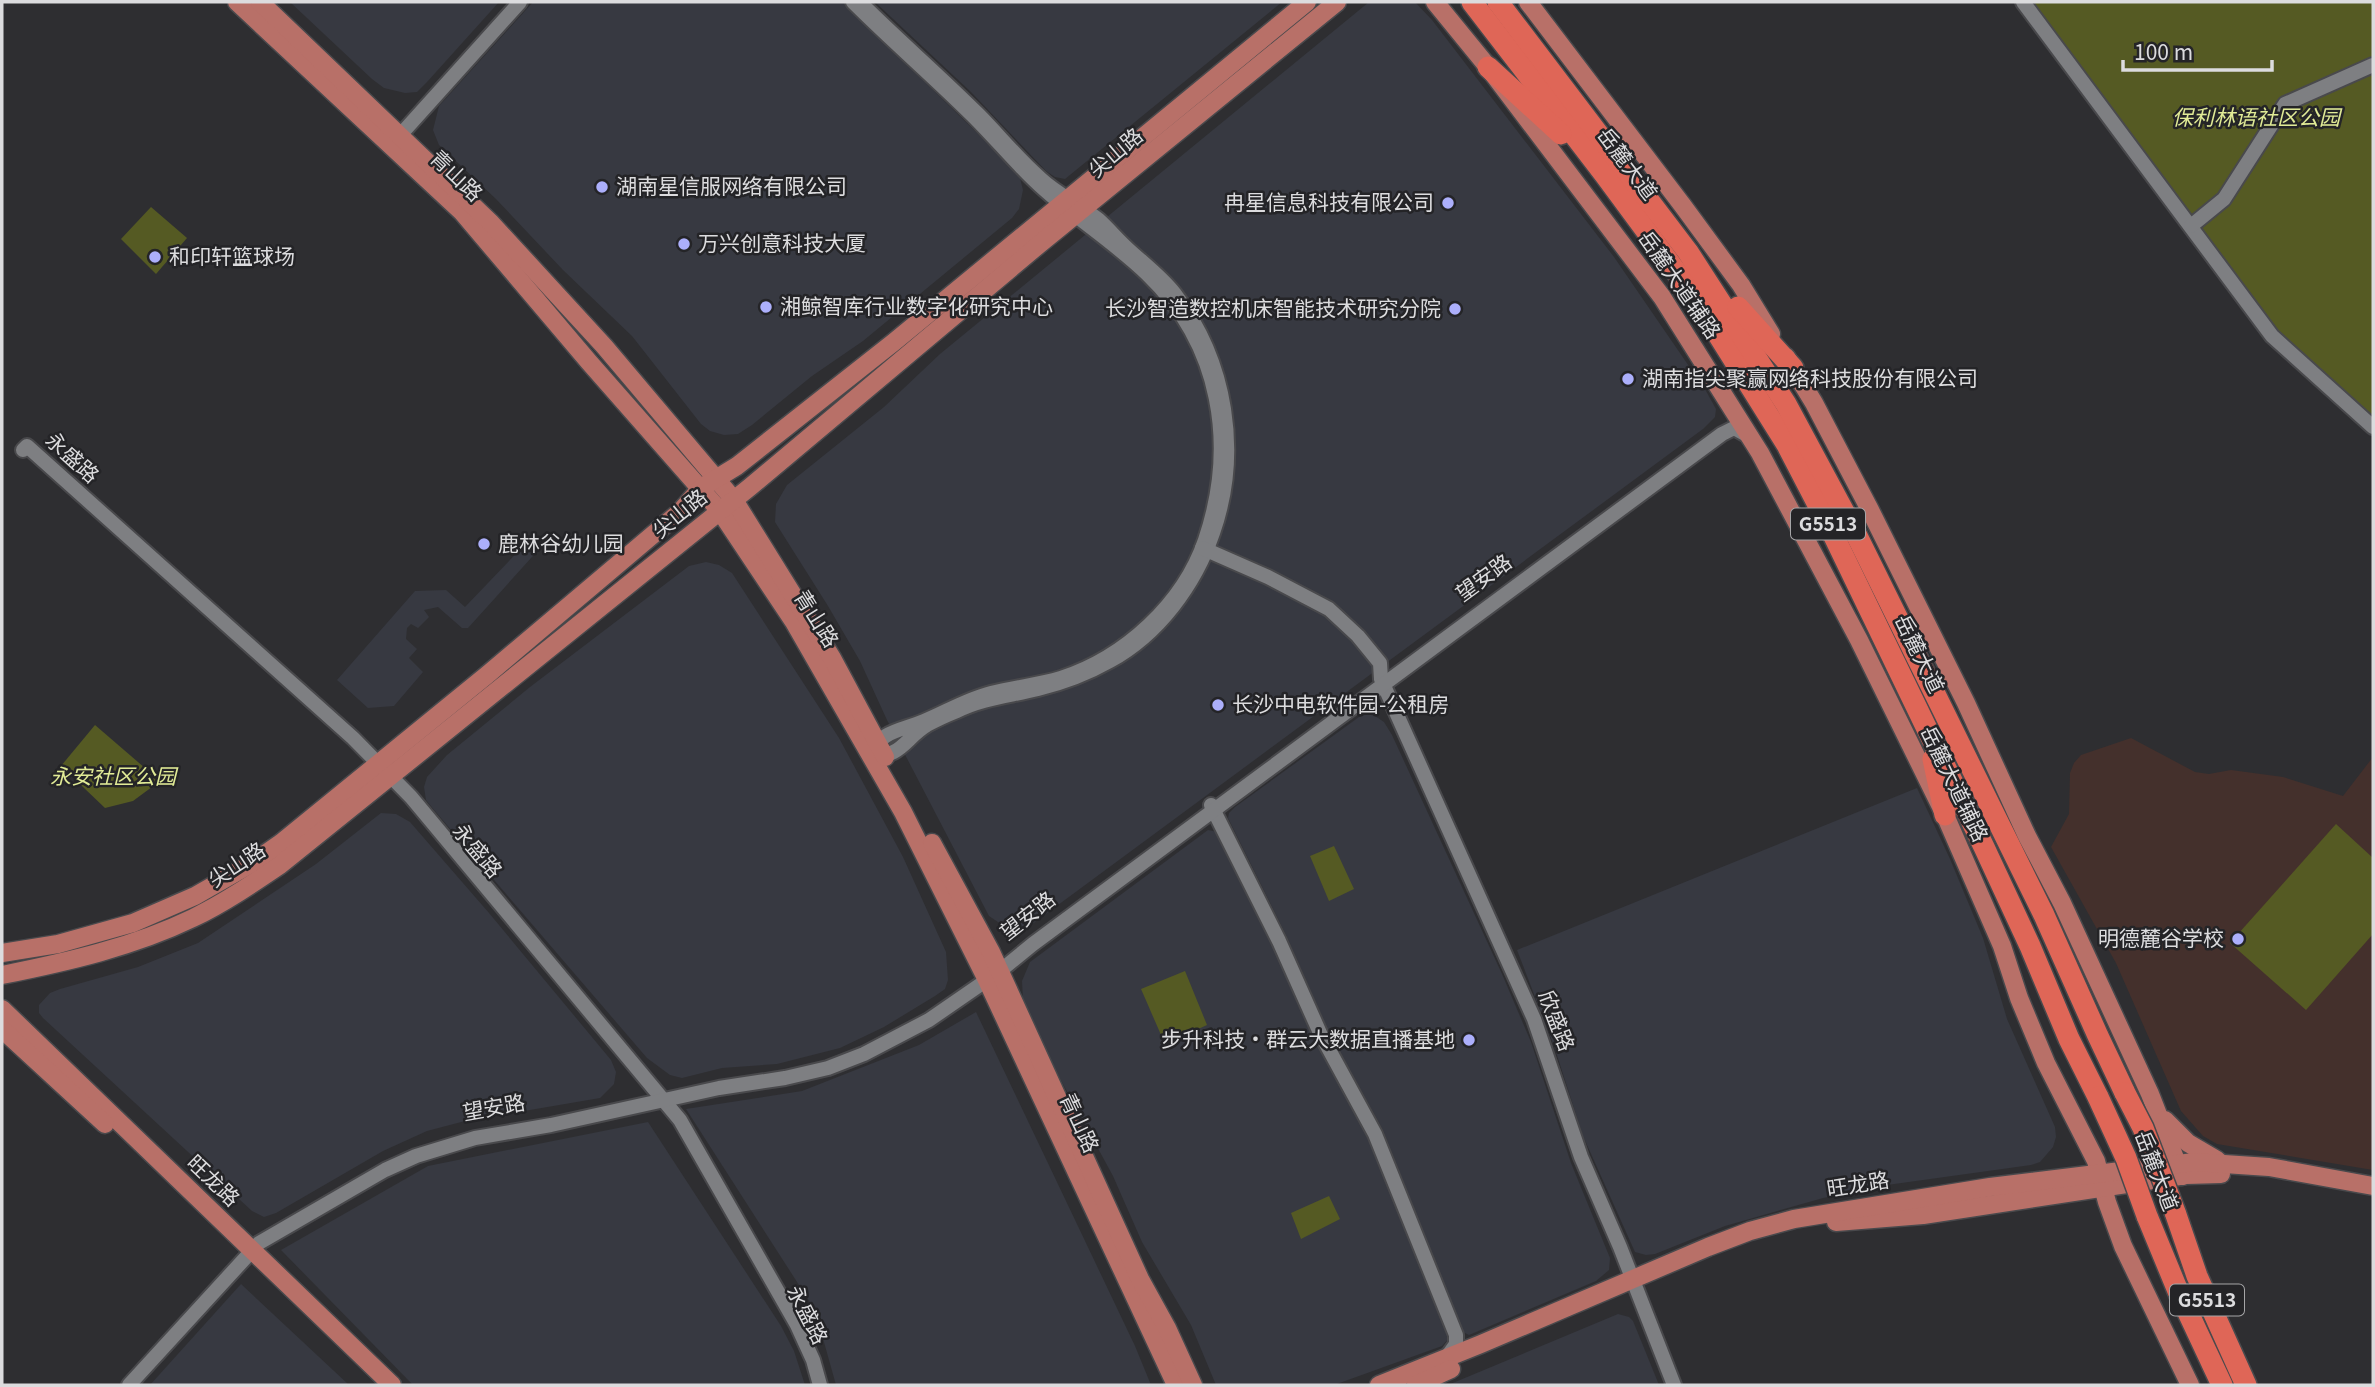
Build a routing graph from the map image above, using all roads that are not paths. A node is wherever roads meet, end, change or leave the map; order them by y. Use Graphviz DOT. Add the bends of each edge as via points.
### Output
graph roads {
  1 [pos="237,2"];
  2 [pos="260,2"];
  3 [pos="514,2"];
  4 [pos="520,2"];
  5 [pos="853,2"];
  6 [pos="860,2"];
  7 [pos="1307,2"];
  8 [pos="1336,2"];
  9 [pos="1435,2"];
  10 [pos="1472,2"];
  11 [pos="1498,2"];
  12 [pos="1528,2"];
  13 [pos="2023,2"];
  14 [pos="2373,65"];
  15 [pos="1488,67"];
  16 [pos="394,139"];
  17 [pos="1605,175"];
  18 [pos="1072,206"];
  19 [pos="2191,226"];
  20 [pos="1688,252"];
  21 [pos="1793,368"];
  22 [pos="1728,398"];
  23 [pos="2373,427"];
  24 [pos="1751,438"];
  25 [pos="717,477"];
  26 [pos="701,488"];
  27 [pos="727,506"];
  28 [pos="1203,552"];
  29 [pos="1380,683"];
  30 [pos="1926,726"];
  31 [pos="877,751"];
  32 [pos="383,771"];
  33 [pos="1214,806"];
  34 [pos="1945,816"];
  35 [pos="2,953"];
  36 [pos="992,973"];
  37 [pos="2,975"];
  38 [pos="2,1009"];
  39 [pos="2,1029"];
  40 [pos="2150,1094"];
  41 [pos="659,1098"];
  42 [pos="2234,1164"];
  43 [pos="2180,1169"];
  44 [pos="2101,1180"];
  45 [pos="2373,1186"];
  46 [pos="2373,1198"];
  47 [pos="245,1252"];
  48 [pos="1632,1285"];
  49 [pos="1481,1344"];
  50 [pos="1443,1360"];
  51 [pos="129,1385"];
  52 [pos="376,1385"];
  53 [pos="392,1385"];
  54 [pos="817,1385"];
  55 [pos="1176,1385"];
  56 [pos="1193,1385"];
  57 [pos="1379,1385"];
  58 [pos="1416,1385"];
  59 [pos="1672,1385"];
  60 [pos="2190,1385"];
  61 [pos="2222,1385"];
  62 [pos="2246,1385"];
  1 -- 16 [label="main road, 青山路"];
  2 -- 16 [label="main road, 青山路"];
  3 -- 16 [label="street"];
  4 -- 16 [label="street"];
  5 -- 18 [label="street" via="1036,182"];
  6 -- 18 [label="street"];
  7 -- 18 [label="main road, 尖山路"];
  8 -- 18 [label="main road, 尖山路"];
  9 -- 15 [label="main road, 岳麓大道辅路"];
  10 -- 17 [label="highway, 岳麓大道 / G5513"];
  11 -- 20 [label="highway, 岳麓大道 / G5513"];
  12 -- 21 [label="main road, 岳麓大道辅路" via="1710,242"];
  13 -- 19 [label="street"];
  14 -- 19 [label="street" via="2285,104 2224,199"];
  15 -- 17 [label="highway"];
  15 -- 22 [label="main road, 岳麓大道辅路" via="1662,297"];
  16 -- 25 [label="main road, 青山路" via="491,223"];
  16 -- 26 [label="main road, 青山路"];
  17 -- 30 [label="highway, 岳麓大道 / G5513" via="1692,293 1787,445"];
  18 -- 25 [label="main road, 尖山路" via="737,467"];
  18 -- 27 [label="main road, 尖山路"];
  18 -- 28 [label="street" via="1168,296 1210,372 1217,400 1220,466"];
  19 -- 23 [label="street" via="2272,336"];
  20 -- 21 [label="highway"];
  20 -- 62 [label="highway, 岳麓大道 / G5513, bridge" via="1818,461 2044,915 2143,1128 2197,1276"];
  21 -- 40 [label="main road, 岳麓大道辅路" via="1966,703"];
  22 -- 24 [label="main road, 岳麓大道辅路"];
  22 -- 29 [label="street, 望安路" via="1727,419 1717,430"];
  24 -- 29 [label="street, 望安路" via="1738,429 1727,430"];
  24 -- 34 [label="main road, 岳麓大道辅路" via="1859,640"];
  25 -- 26 [label="main road, 尖山路"];
  25 -- 27 [label="main road, 青山路"];
  26 -- 27 [label="main road, 青山路"];
  26 -- 32 [label="main road, 尖山路" via="681,511 487,675"];
  27 -- 31 [label="main road, 青山路"];
  27 -- 32 [label="main road, 尖山路"];
  28 -- 29 [label="street, 欣盛路" via="1280,582 1329,609 1380,663"];
  28 -- 31 [label="street" via="1190,583 1169,611 1122,654 1063,682 961,709 925,726 908,744"];
  29 -- 33 [label="street, 望安路"];
  29 -- 48 [label="street, 欣盛路" via="1534,1019 1581,1157"];
  30 -- 34 [label="highway"];
  30 -- 61 [label="highway, 岳麓大道 / G5513, bridge" via="2126,1158 2173,1280"];
  31 -- 36 [label="main road, 青山路" via="904,812"];
  32 -- 32 [label="street, 永盛路" via="27,446 23,450"];
  32 -- 35 [label="main road, 尖山路" via="248,865 195,895 133,923 58,944"];
  32 -- 37 [label="main road, 尖山路" via="280,865 196,917 96,954"];
  32 -- 41 [label="street, 永盛路"];
  33 -- 36 [label="street, 望安路"];
  33 -- 49 [label="street" via="1323,1031 1378,1132 1460,1334 1468,1343"];
  33 -- 50 [label="street" via="1394,1179 1456,1335 1456,1344"];
  34 -- 44 [label="main road, 岳麓大道辅路" via="2002,946 2046,1063"];
  36 -- 41 [label="street, 望安路" via="895,1035 862,1049 785,1073"];
  36 -- 55 [label="main road, 青山路"];
  36 -- 56 [label="main road, 青山路"];
  38 -- 47 [label="main road, 旺龙路"];
  39 -- 47 [label="main road, 旺龙路"];
  40 -- 42 [label="main road" via="2188,1143"];
  40 -- 43 [label="main road, 岳麓大道辅路"];
  41 -- 47 [label="street, 望安路" via="475,1138 416,1156"];
  41 -- 54 [label="street, 永盛路" via="680,1120 797,1325 813,1360"];
  42 -- 43 [label="main road, 旺龙路"];
  42 -- 45 [label="main road, 旺龙路"];
  43 -- 44 [label="main road, 旺龙路"];
  43 -- 46 [label="main road, 旺龙路"];
  44 -- 48 [label="main road, 旺龙路" via="1923,1215 1804,1228"];
  44 -- 60 [label="main road, 岳麓大道辅路" via="2123,1246"];
  47 -- 51 [label="street, 望安路"];
  47 -- 52 [label="main road, 旺龙路"];
  47 -- 53 [label="main road, 旺龙路"];
  48 -- 49 [label="main road, 旺龙路"];
  48 -- 58 [label="main road, 旺龙路"];
  48 -- 59 [label="street, 欣盛路"];
  49 -- 50 [label="main road, 旺龙路"];
  50 -- 57 [label="main road, 旺龙路"];
}
